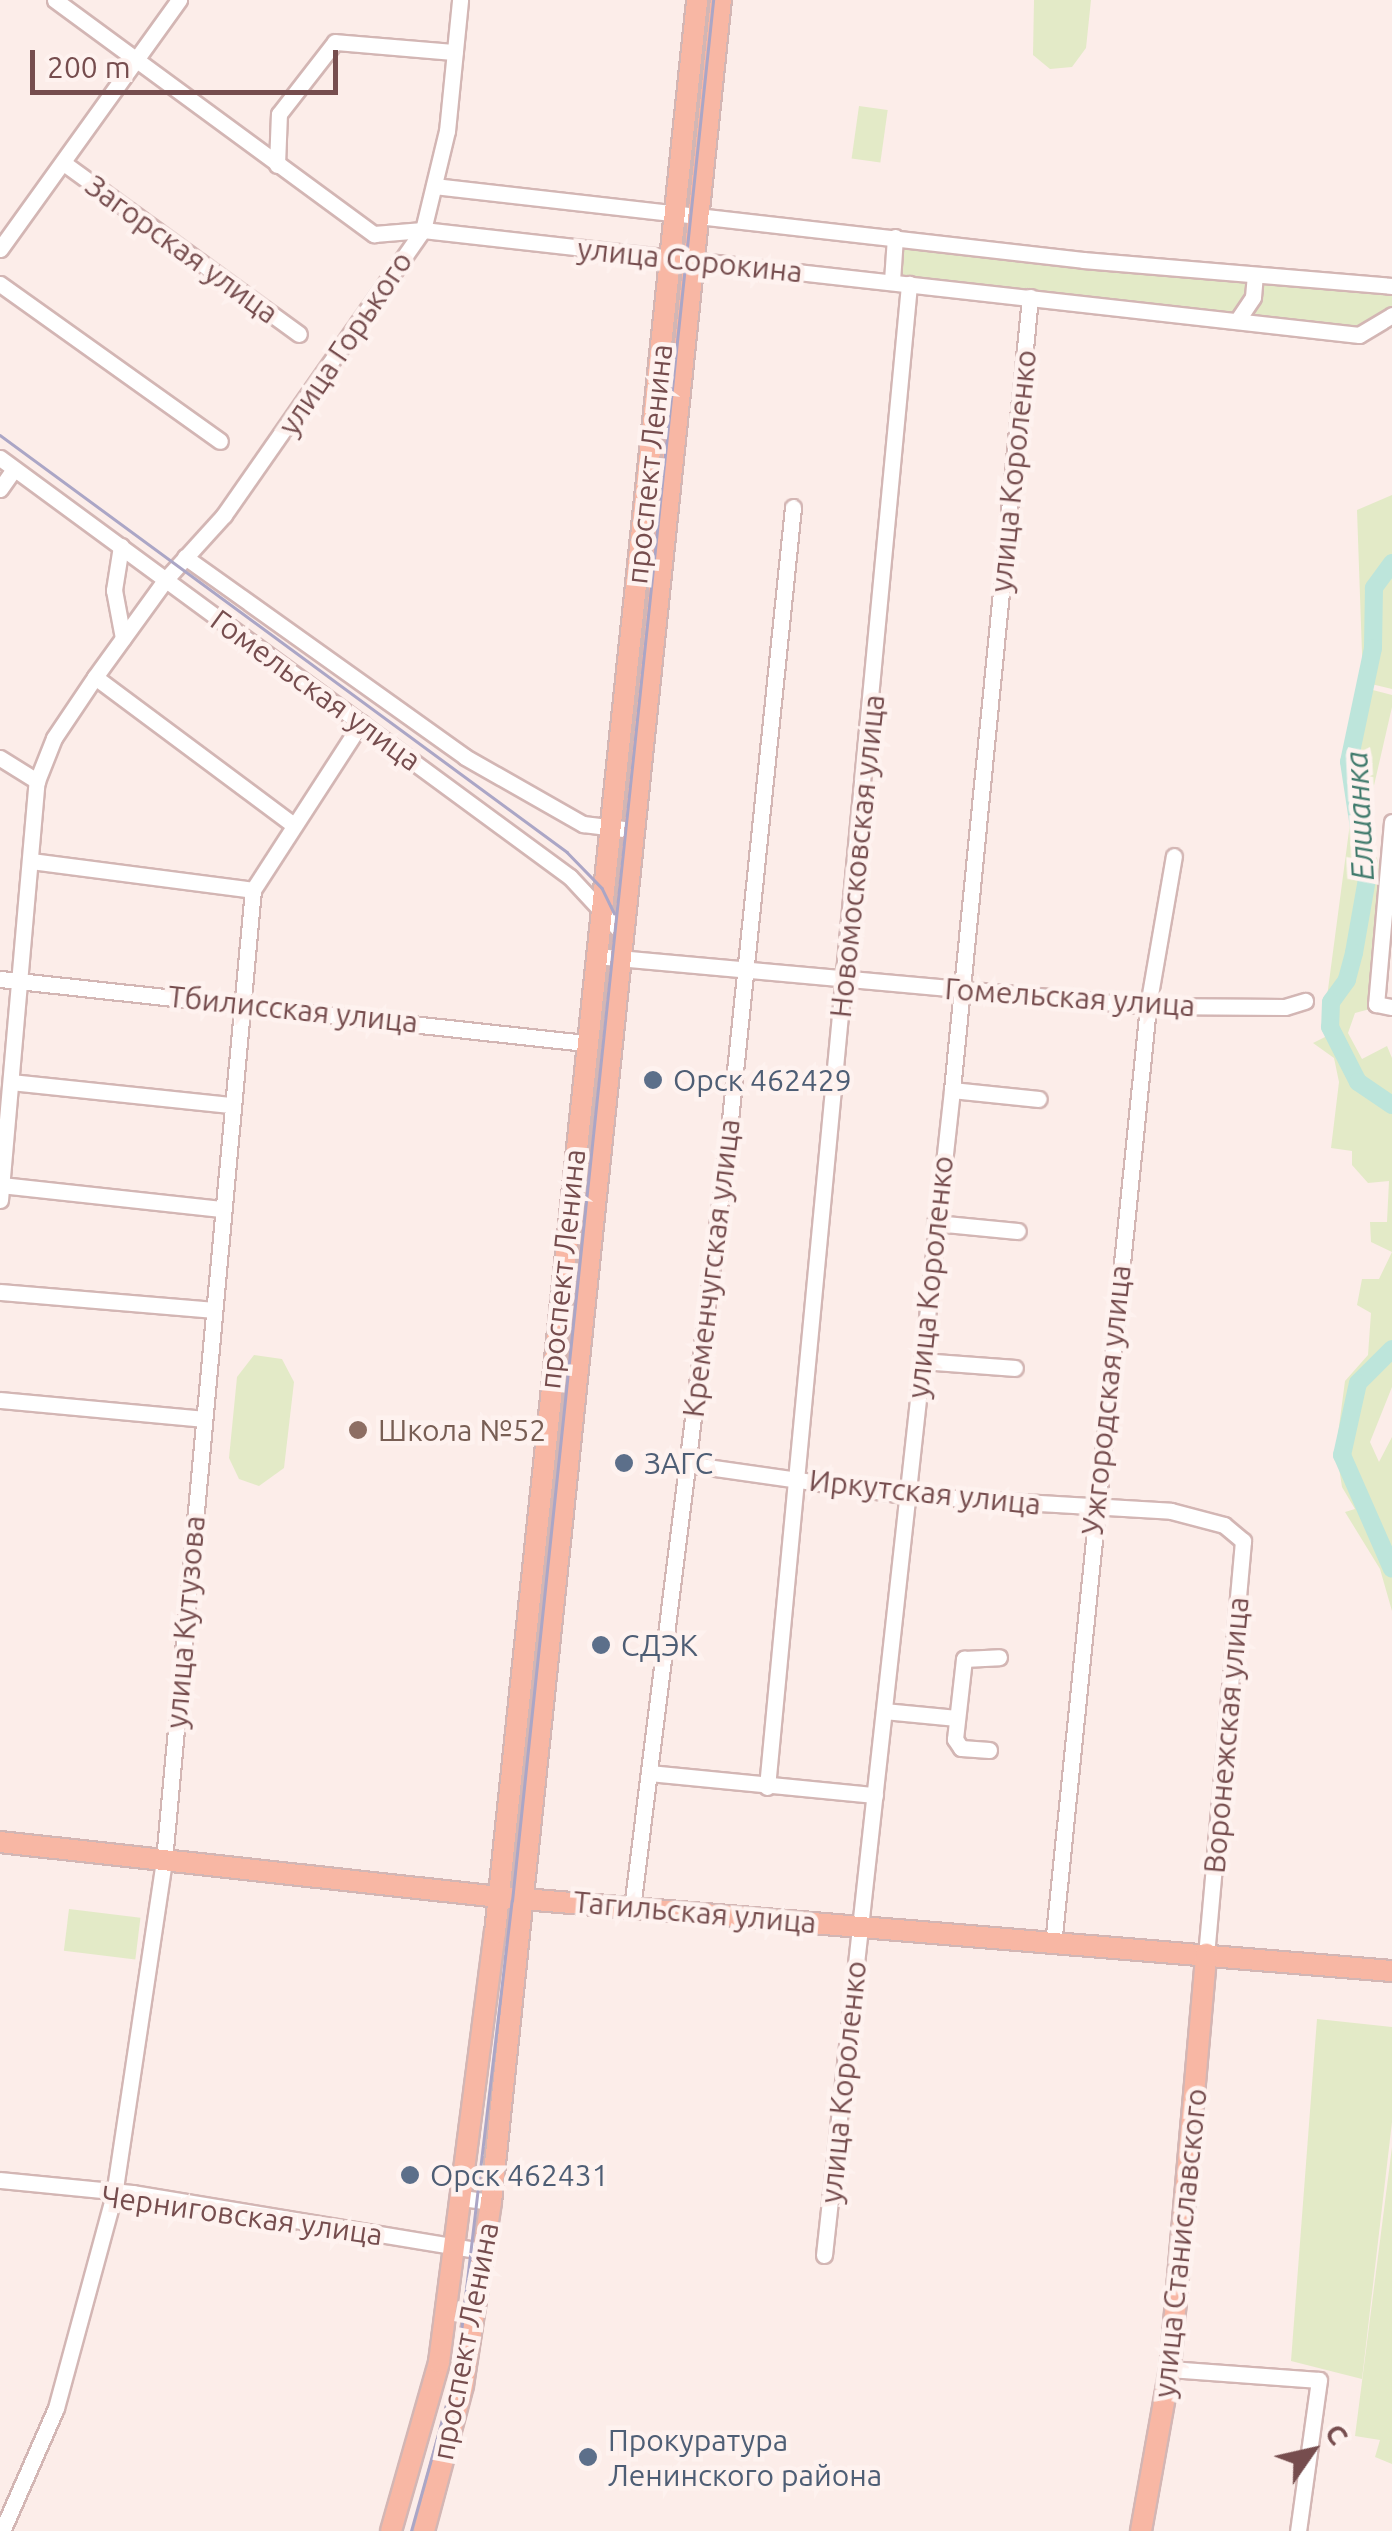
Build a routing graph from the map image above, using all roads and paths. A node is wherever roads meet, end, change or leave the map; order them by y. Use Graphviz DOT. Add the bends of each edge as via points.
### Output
graph roads {
  1 [pos="56,0"];
  2 [pos="178,0"];
  3 [pos="460,0"];
  4 [pos="697,0"];
  5 [pos="721,0"];
  6 [pos="694,41"];
  7 [pos="716,45"];
  8 [pos="455,52"];
  9 [pos="137,58"];
  10 [pos="65,164"];
  11 [pos="277,165"];
  12 [pos="434,186"];
  13 [pos="677,211"];
  14 [pos="700,213"];
  15 [pos="423,230"];
  16 [pos="895,237"];
  17 [pos="0,249"];
  18 [pos="672,258"];
  19 [pos="694,260"];
  20 [pos="1255,275"];
  21 [pos="900,282"];
  22 [pos="0,284"];
  23 [pos="1392,286"];
  24 [pos="1030,297"];
  25 [pos="1392,315"];
  26 [pos="1239,318"];
  27 [pos="300,334"];
  28 [pos="220,441"];
  29 [pos="0,458"];
  30 [pos="14,469"];
  31 [pos="0,489"];
  32 [pos="657,492"];
  33 [pos="793,507"];
  34 [pos="120,546"];
  35 [pos="185,556"];
  36 [pos="166,579"];
  37 [pos="123,638"];
  38 [pos="95,676"];
  39 [pos="361,724"];
  40 [pos="0,758"];
  41 [pos="37,781"];
  42 [pos="1392,822"];
  43 [pos="292,824"];
  44 [pos="609,828"];
  45 [pos="632,830"];
  46 [pos="1174,856"];
  47 [pos="31,860"];
  48 [pos="253,890"];
  49 [pos="600,905"];
  50 [pos="622,933"];
  51 [pos="596,956"];
  52 [pos="618,958"];
  53 [pos="743,970"];
  54 [pos="0,979"];
  55 [pos="844,979"];
  56 [pos="20,981"];
  57 [pos="958,989"];
  58 [pos="1305,1001"];
  59 [pos="244,1004"];
  60 [pos="1384,1005"];
  61 [pos="1148,1006"];
  62 [pos="585,1043"];
  63 [pos="11,1082"];
  64 [pos="952,1090"];
  65 [pos="1039,1099"];
  66 [pos="230,1105"];
  67 [pos="574,1153"];
  68 [pos="599,1156"];
  69 [pos="1,1184"];
  70 [pos="0,1200"];
  71 [pos="221,1209"];
  72 [pos="935,1223"];
  73 [pos="1018,1231"];
  74 [pos="0,1292"];
  75 [pos="213,1310"];
  76 [pos="922,1361"];
  77 [pos="553,1364"];
  78 [pos="577,1368"];
  79 [pos="1015,1368"];
  80 [pos="0,1400"];
  81 [pos="203,1419"];
  82 [pos="686,1464"];
  83 [pos="794,1478"];
  84 [pos="904,1495"];
  85 [pos="539,1506"];
  86 [pos="1095,1507"];
  87 [pos="562,1508"];
  88 [pos="1224,1524"];
  89 [pos="534,1562"];
  90 [pos="557,1565"];
  91 [pos="999,1656"];
  92 [pos="884,1710"];
  93 [pos="958,1718"];
  94 [pos="516,1730"];
  95 [pos="540,1732"];
  96 [pos="989,1750"];
  97 [pos="648,1772"];
  98 [pos="767,1787"];
  99 [pos="874,1796"];
  100 [pos="0,1842"];
  101 [pos="164,1860"];
  102 [pos="522,1896"];
  103 [pos="499,1897"];
  104 [pos="632,1908"];
  105 [pos="859,1926"];
  106 [pos="1052,1945"];
  107 [pos="1206,1954"];
  108 [pos="1392,1971"];
  109 [pos="0,2180"];
  110 [pos="114,2195"];
  111 [pos="462,2198"];
  112 [pos="491,2202"];
  113 [pos="456,2247"];
  114 [pos="484,2250"];
  115 [pos="824,2255"];
  116 [pos="451,2282"];
  117 [pos="479,2286"];
  118 [pos="1170,2369"];
  119 [pos="435,2380"];
  120 [pos="463,2385"];
  121 [pos="428,2407"];
  122 [pos="456,2414"];
  123 [pos="410,2475"];
  124 [pos="438,2483"];
  125 [pos="1143,2530"];
  126 [pos="2,2531"];
  127 [pos="391,2531"];
  128 [pos="424,2531"];
  129 [pos="1298,2531"];
  1 -- 9 [label="street, улица Сорокина"];
  2 -- 9 [label="street"];
  3 -- 8 [label="street, улица Горького"];
  4 -- 6 [label="main road, проспект Ленина"];
  5 -- 7 [label="main road, проспект Ленина"];
  6 -- 7 [label="street"];
  6 -- 13 [label="main road, проспект Ленина"];
  7 -- 14 [label="main road, проспект Ленина"];
  8 -- 11 [label="street" via="335,42 279,114"];
  8 -- 12 [label="street, улица Горького"];
  9 -- 10 [label="street"];
  9 -- 11 [label="street, улица Сорокина"];
  10 -- 17 [label="street"];
  10 -- 27 [label="street, Загорская улица"];
  11 -- 15 [label="street, улица Сорокина" via="374,234"];
  12 -- 13 [label="street, улица Сорокина"];
  12 -- 15 [label="street, улица Горького"];
  13 -- 14 [label="street, улица Сорокина"];
  13 -- 18 [label="main road, проспект Ленина"];
  14 -- 16 [label="street, улица Сорокина"];
  14 -- 19 [label="main road, проспект Ленина"];
  15 -- 18 [label="street, улица Сорокина"];
  15 -- 35 [label="street, улица Горького" via="246,485"];
  16 -- 20 [label="street, улица Сорокина"];
  16 -- 21 [label="street, Новомосковская улица"];
  18 -- 19 [label="street, улица Сорокина"];
  18 -- 32 [label="main road, проспект Ленина"];
  19 -- 21 [label="street, улица Сорокина"];
  19 -- 32 [label="main road, проспект Ленина"];
  20 -- 23 [label="street, улица Сорокина"];
  20 -- 26 [label="street" via="1253,298"];
  21 -- 24 [label="street, улица Сорокина"];
  21 -- 55 [label="street, Новомосковская улица"];
  22 -- 28 [label="street"];
  24 -- 26 [label="street, улица Сорокина"];
  24 -- 57 [label="street, улица Короленко"];
  25 -- 26 [label="street, улица Сорокина" via="1359,334"];
  29 -- 30 [label="street, Гомельская улица"];
  30 -- 31 [label="street"];
  30 -- 34 [label="street, Гомельская улица"];
  32 -- 44 [label="main road, проспект Ленина"];
  32 -- 45 [label="main road, проспект Ленина"];
  33 -- 53 [label="street, Кременчугская улица"];
  34 -- 36 [label="street, Гомельская улица"];
  34 -- 37 [label="street" via="114,590"];
  35 -- 36 [label="street, улица Горького"];
  35 -- 44 [label="street, Гомельская улица" via="465,757 584,824"];
  36 -- 37 [label="street, улица Горького"];
  36 -- 39 [label="street, Гомельская улица"];
  37 -- 38 [label="street, улица Горького"];
  38 -- 41 [label="street, улица Горького" via="54,738"];
  38 -- 43 [label="street"];
  39 -- 43 [label="street, улица Кутузова"];
  39 -- 49 [label="street, Гомельская улица" via="570,876"];
  40 -- 41 [label="street"];
  41 -- 47 [label="street, улица Горького"];
  42 -- 60 [label="street"];
  43 -- 48 [label="street, улица Кутузова"];
  44 -- 45 [label="street, Гомельская улица"];
  44 -- 49 [label="main road, проспект Ленина"];
  45 -- 50 [label="main road, проспект Ленина"];
  46 -- 61 [label="street, Ужгородская улица"];
  47 -- 48 [label="street"];
  47 -- 56 [label="street, улица Горького"];
  48 -- 59 [label="street, улица Кутузова"];
  49 -- 50 [label="street, Гомельская улица"];
  49 -- 51 [label="main road, проспект Ленина"];
  50 -- 52 [label="main road, проспект Ленина"];
  51 -- 52 [label="street, Гомельская улица"];
  51 -- 62 [label="main road, проспект Ленина"];
  52 -- 53 [label="street, Гомельская улица"];
  52 -- 68 [label="main road, проспект Ленина"];
  53 -- 55 [label="street, Гомельская улица"];
  53 -- 82 [label="street, Кременчугская улица"];
  54 -- 56 [label="street, Тбилисская улица"];
  55 -- 57 [label="street, Гомельская улица"];
  55 -- 83 [label="street, Новомосковская улица"];
  56 -- 59 [label="street, Тбилисская улица"];
  56 -- 63 [label="street, улица Горького"];
  57 -- 61 [label="street, Гомельская улица"];
  57 -- 64 [label="street, улица Короленко"];
  58 -- 61 [label="street, Гомельская улица" via="1285,1008"];
  59 -- 62 [label="street, Тбилисская улица"];
  59 -- 66 [label="street, улица Кутузова"];
  61 -- 86 [label="street, Ужгородская улица"];
  62 -- 67 [label="main road, проспект Ленина"];
  63 -- 66 [label="street"];
  63 -- 69 [label="street, улица Горького"];
  64 -- 65 [label="street"];
  64 -- 72 [label="street, улица Короленко"];
  66 -- 71 [label="street, улица Кутузова"];
  67 -- 68 [label="street"];
  67 -- 77 [label="main road, проспект Ленина"];
  68 -- 78 [label="main road, проспект Ленина"];
  69 -- 70 [label="street, улица Горького"];
  69 -- 71 [label="street"];
  71 -- 75 [label="street, улица Кутузова"];
  72 -- 73 [label="street"];
  72 -- 76 [label="street, улица Короленко"];
  74 -- 75 [label="street"];
  75 -- 81 [label="street, улица Кутузова"];
  76 -- 79 [label="street"];
  76 -- 84 [label="street, улица Короленко"];
  77 -- 78 [label="street"];
  77 -- 85 [label="main road, проспект Ленина"];
  78 -- 87 [label="main road, проспект Ленина"];
  80 -- 81 [label="street"];
  81 -- 101 [label="street, улица Кутузова"];
  82 -- 83 [label="street, Иркутская улица"];
  82 -- 97 [label="street, Кременчугская улица"];
  83 -- 84 [label="street, Иркутская улица"];
  83 -- 98 [label="street, Новомосковская улица"];
  84 -- 86 [label="street, Иркутская улица"];
  84 -- 92 [label="street, улица Короленко"];
  85 -- 87 [label="street"];
  85 -- 89 [label="main road, проспект Ленина"];
  86 -- 88 [label="street, Иркутская улица" via="1170,1511"];
  86 -- 106 [label="street, Ужгородская улица"];
  87 -- 90 [label="main road, проспект Ленина"];
  88 -- 107 [label="street, Воронежская улица" via="1243,1541"];
  89 -- 90 [label="street"];
  89 -- 94 [label="main road, проспект Ленина"];
  90 -- 95 [label="main road, проспект Ленина"];
  91 -- 93 [label="street" via="964,1659"];
  92 -- 93 [label="street"];
  92 -- 99 [label="street, улица Короленко"];
  93 -- 96 [label="street" via="961,1748"];
  94 -- 95 [label="street"];
  94 -- 103 [label="main road, проспект Ленина"];
  95 -- 102 [label="main road, проспект Ленина"];
  97 -- 98 [label="street"];
  97 -- 104 [label="street, Кременчугская улица"];
  98 -- 99 [label="street"];
  99 -- 105 [label="street, улица Короленко"];
  100 -- 101 [label="main road, Тагильская улица"];
  101 -- 103 [label="main road, Тагильская улица"];
  101 -- 110 [label="street, улица Кутузова"];
  102 -- 103 [label="main road, Тагильская улица"];
  102 -- 104 [label="main road, Тагильская улица"];
  102 -- 112 [label="main road, проспект Ленина"];
  103 -- 111 [label="main road, проспект Ленина"];
  104 -- 105 [label="main road, Тагильская улица"];
  105 -- 106 [label="main road, Тагильская улица"];
  105 -- 115 [label="street, улица Короленко"];
  106 -- 107 [label="main road, Тагильская улица"];
  107 -- 108 [label="main road, Тагильская улица"];
  107 -- 118 [label="main road, улица Станиславского"];
  109 -- 110 [label="street, Черниговская улица"];
  110 -- 113 [label="street, Черниговская улица"];
  110 -- 126 [label="street, улица Кутузова" via="62,2392"];
  111 -- 112 [label="street"];
  111 -- 113 [label="main road, проспект Ленина"];
  112 -- 114 [label="main road, проспект Ленина"];
  113 -- 114 [label="street, Черниговская улица"];
  113 -- 116 [label="main road, проспект Ленина"];
  114 -- 117 [label="main road, проспект Ленина"];
  116 -- 117 [label="street"];
  116 -- 119 [label="main road, проспект Ленина"];
  117 -- 120 [label="main road, проспект Ленина"];
  118 -- 125 [label="main road, улица Станиславского"];
  118 -- 129 [label="street" via="1319,2380"];
  119 -- 120 [label="street"];
  119 -- 121 [label="main road, проспект Ленина"];
  120 -- 122 [label="main road, проспект Ленина"];
  121 -- 122 [label="street"];
  121 -- 123 [label="main road, проспект Ленина"];
  122 -- 124 [label="main road, проспект Ленина"];
  123 -- 124 [label="street"];
  123 -- 127 [label="main road, проспект Ленина"];
  124 -- 128 [label="main road, проспект Ленина"];
}
